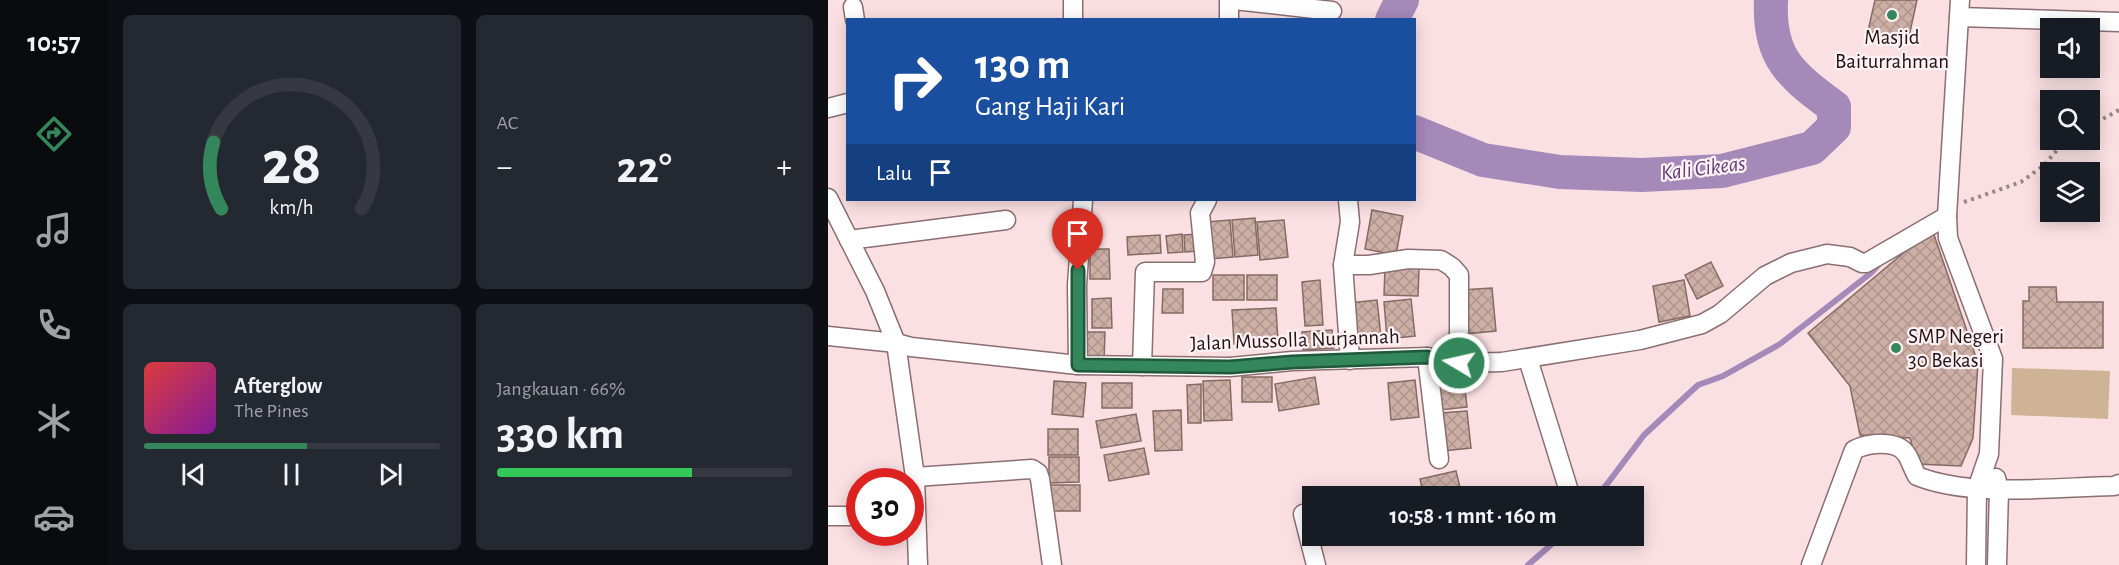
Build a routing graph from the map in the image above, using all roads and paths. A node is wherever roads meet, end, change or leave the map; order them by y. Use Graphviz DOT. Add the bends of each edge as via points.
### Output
graph roads {
  1 [pos="1072,0"];
  2 [pos="1232,0"];
  3 [pos="1959,9"];
  4 [pos="1332,10"];
  5 [pos="1073,18"];
  6 [pos="1229,18"];
  7 [pos="2119,22"];
  8 [pos="846,104"];
  9 [pos="828,108"];
  10 [pos="2119,110"];
  11 [pos="2100,120"];
  12 [pos="2057,150"];
  13 [pos="828,198"];
  14 [pos="1083,201"];
  15 [pos="1206,201"];
  16 [pos="1348,201"];
  17 [pos="1947,216"];
  18 [pos="1006,220"];
  19 [pos="849,240"];
  20 [pos="1343,265"];
  21 [pos="828,336"];
  22 [pos="896,343"];
  23 [pos="1427,357"];
  24 [pos="1527,359"];
  25 [pos="1350,360"];
  26 [pos="1459,363"];
  27 [pos="1078,365"];
  28 [pos="1142,366"];
  29 [pos="1989,454"];
  30 [pos="1439,459"];
  31 [pos="914,468"];
  32 [pos="924,476"];
  33 [pos="1567,486"];
  34 [pos="2118,486"];
  35 [pos="1977,489"];
  36 [pos="1999,489"];
  37 [pos="828,516"];
  38 [pos="846,516"];
  39 [pos="916,546"];
  40 [pos="1311,546"];
  41 [pos="918,565"];
  42 [pos="1052,565"];
  43 [pos="1316,565"];
  44 [pos="1811,565"];
  45 [pos="1976,565"];
  46 [pos="1997,565"];
  1 -- 5 [label="street"];
  2 -- 4 [label="street"];
  2 -- 6 [label="street"];
  3 -- 7 [label="street"];
  3 -- 17 [label="street"];
  8 -- 9 [label="street"];
  10 -- 11 [label="path"];
  12 -- 17 [label="path" via="2021,182 1962,203"];
  13 -- 19 [label="street"];
  14 -- 27 [label="street" via="1077,285"];
  15 -- 28 [label="street" via="1200,213 1205,262 1202,272 1145,272"];
  16 -- 20 [label="street" via="1350,222"];
  17 -- 24 [label="street, Jalan Mussolla Nurjannah" via="1866,263 1827,254 1791,263 1765,276 1702,324 1640,340"];
  17 -- 29 [label="street" via="1948,238 1993,359"];
  18 -- 19 [label="street"];
  19 -- 22 [label="street"];
  20 -- 25 [label="street"];
  20 -- 26 [label="street" via="1408,259 1441,260 1452,267 1458,275"];
  21 -- 22 [label="street, Jalan Mussolla Nurjannah"];
  22 -- 27 [label="street, Jalan Mussolla Nurjannah"];
  22 -- 31 [label="street"];
  23 -- 25 [label="street, Jalan Mussolla Nurjannah"];
  23 -- 26 [label="street, Jalan Mussolla Nurjannah"];
  23 -- 30 [label="street"];
  24 -- 26 [label="street, Jalan Mussolla Nurjannah"];
  24 -- 33 [label="street"];
  25 -- 28 [label="street, Jalan Mussolla Nurjannah" via="1230,367"];
  27 -- 28 [label="street, Jalan Mussolla Nurjannah"];
  29 -- 35 [label="street"];
  29 -- 36 [label="street"];
  32 -- 42 [label="street" via="1032,469 1038,473"];
  34 -- 36 [label="street"];
  35 -- 36 [label="street"];
  35 -- 44 [label="street" via="1917,476 1900,447 1871,444 1854,450"];
  35 -- 45 [label="street"];
  36 -- 46 [label="street"];
  37 -- 38 [label="street"];
  39 -- 41 [label="street"];
  40 -- 43 [label="street"];
}
